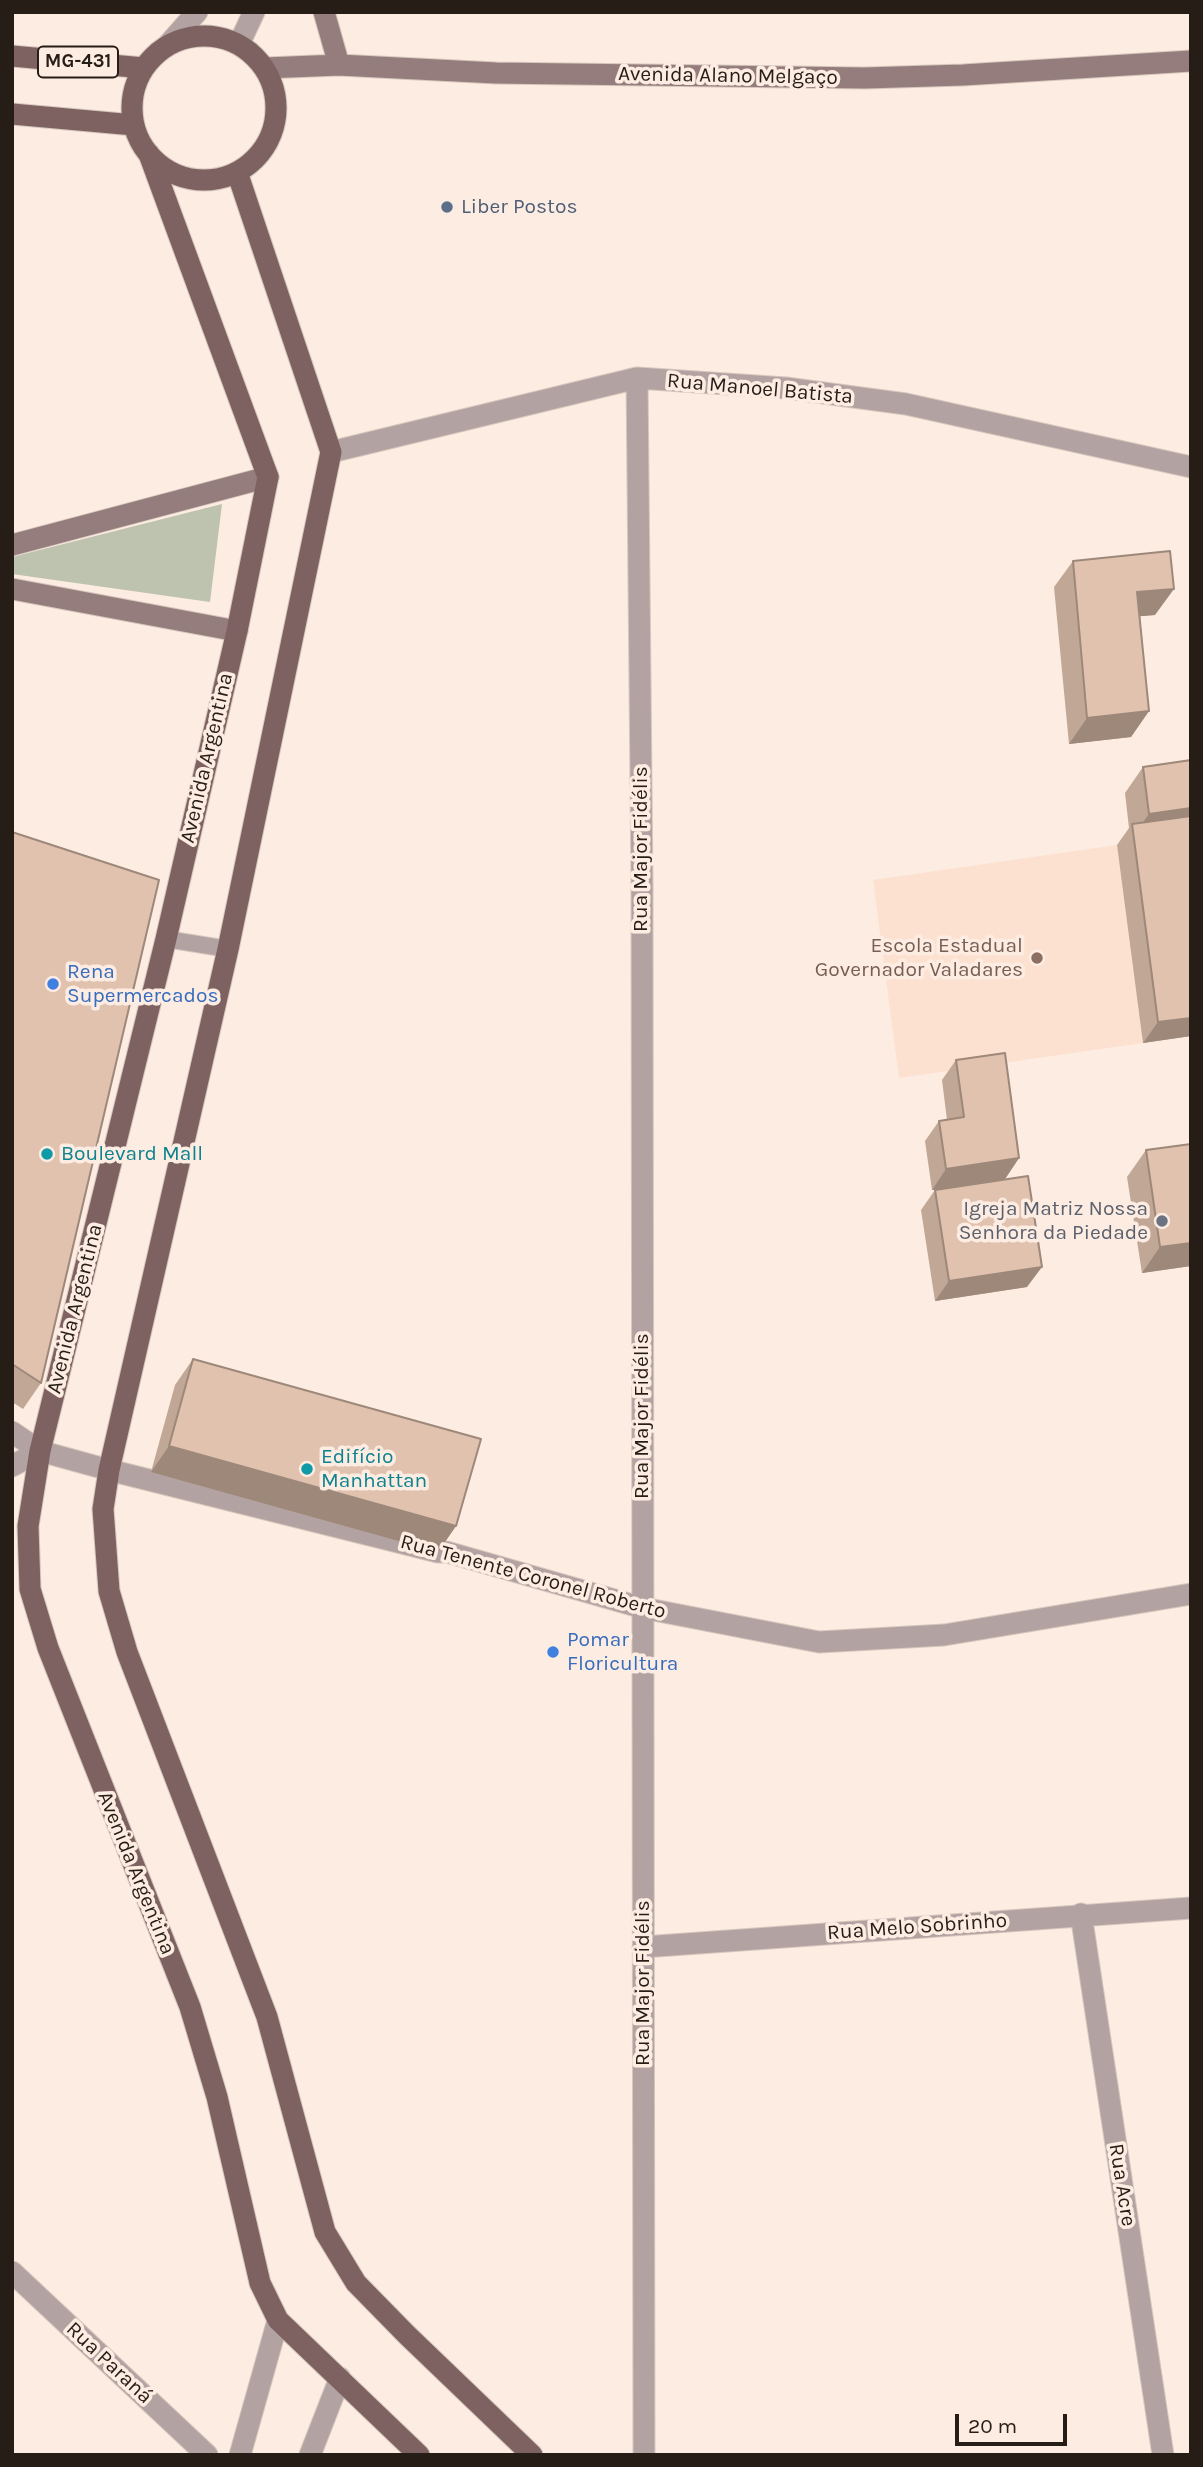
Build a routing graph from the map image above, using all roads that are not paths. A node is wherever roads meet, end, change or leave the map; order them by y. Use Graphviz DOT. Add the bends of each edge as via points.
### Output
graph roads {
  1 [pos="197,12"];
  2 [pos="254,12"];
  3 [pos="324,12"];
  4 [pos="239,44"];
  5 [pos="167,46"];
  6 [pos="12,56"];
  7 [pos="1191,61"];
  8 [pos="339,65"];
  9 [pos="144,68"];
  10 [pos="265,68"];
  11 [pos="12,114"];
  12 [pos="134,125"];
  13 [pos="149,154"];
  14 [pos="237,172"];
  15 [pos="637,378"];
  16 [pos="331,452"];
  17 [pos="1191,467"];
  18 [pos="268,477"];
  19 [pos="12,545"];
  20 [pos="12,589"];
  21 [pos="236,631"];
  22 [pos="166,939"];
  23 [pos="228,949"];
  24 [pos="12,1432"];
  25 [pos="40,1451"];
  26 [pos="12,1466"];
  27 [pos="108,1470"];
  28 [pos="20,1526"];
  29 [pos="1191,1594"];
  30 [pos="643,1608"];
  31 [pos="1191,1908"];
  32 [pos="1081,1914"];
  33 [pos="643,1947"];
  34 [pos="12,2272"];
  35 [pos="278,2320"];
  36 [pos="340,2378"];
  37 [pos="207,2455"];
  38 [pos="240,2455"];
  39 [pos="310,2455"];
  40 [pos="419,2455"];
  41 [pos="532,2455"];
  42 [pos="644,2455"];
  43 [pos="1163,2455"];
  1 -- 5 [label="street"];
  2 -- 4 [label="street"];
  3 -- 8 [label="street"];
  4 -- 5 [label="main road" via="226,38 196,36"];
  4 -- 10 [label="main road"];
  5 -- 9 [label="main road"];
  6 -- 9 [label="main road, MG-431"];
  7 -- 8 [label="street, Avenida Alano Melgaço" via="865,78 496,73"];
  8 -- 10 [label="street, Avenida Alano Melgaço"];
  9 -- 12 [label="main road" via="132,105"];
  10 -- 14 [label="main road" via="276,100 274,126 263,149"];
  11 -- 12 [label="main road"];
  12 -- 13 [label="main road"];
  13 -- 14 [label="main road" via="180,176 199,180"];
  13 -- 18 [label="main road"];
  14 -- 16 [label="main road"];
  15 -- 16 [label="street, Rua Manoel Batista"];
  15 -- 17 [label="street, Rua Manoel Batista" via="786,388 906,404"];
  15 -- 30 [label="street, Rua Major Fidélis"];
  16 -- 23 [label="main road"];
  18 -- 19 [label="street"];
  18 -- 21 [label="main road, Avenida Argentina"];
  20 -- 21 [label="street"];
  21 -- 22 [label="main road, Avenida Argentina"];
  22 -- 23 [label="lane"];
  22 -- 25 [label="main road, Avenida Argentina"];
  23 -- 27 [label="main road"];
  24 -- 25 [label="street, Rua Tenente Coronel Roberto"];
  25 -- 26 [label="street"];
  25 -- 27 [label="street, Rua Tenente Coronel Roberto"];
  25 -- 28 [label="main road, Avenida Argentina"];
  27 -- 30 [label="street, Rua Tenente Coronel Roberto" via="447,1552"];
  27 -- 41 [label="main road" via="103,1509 109,1591 127,1653 267,2017 325,2232 356,2283"];
  28 -- 35 [label="main road, Avenida Argentina" via="30,1589 48,1648 190,2007 260,2283"];
  29 -- 30 [label="street, Rua Tenente Coronel Roberto" via="944,1635 819,1642"];
  30 -- 33 [label="street, Rua Major Fidélis"];
  31 -- 32 [label="street, Rua Melo Sobrinho"];
  32 -- 33 [label="street, Rua Melo Sobrinho"];
  32 -- 43 [label="street, Rua Acre"];
  33 -- 42 [label="street, Rua Major Fidélis"];
  34 -- 37 [label="street, Rua Paraná"];
  35 -- 36 [label="main road"];
  35 -- 38 [label="street"];
  36 -- 39 [label="street"];
  36 -- 40 [label="main road"];
}
